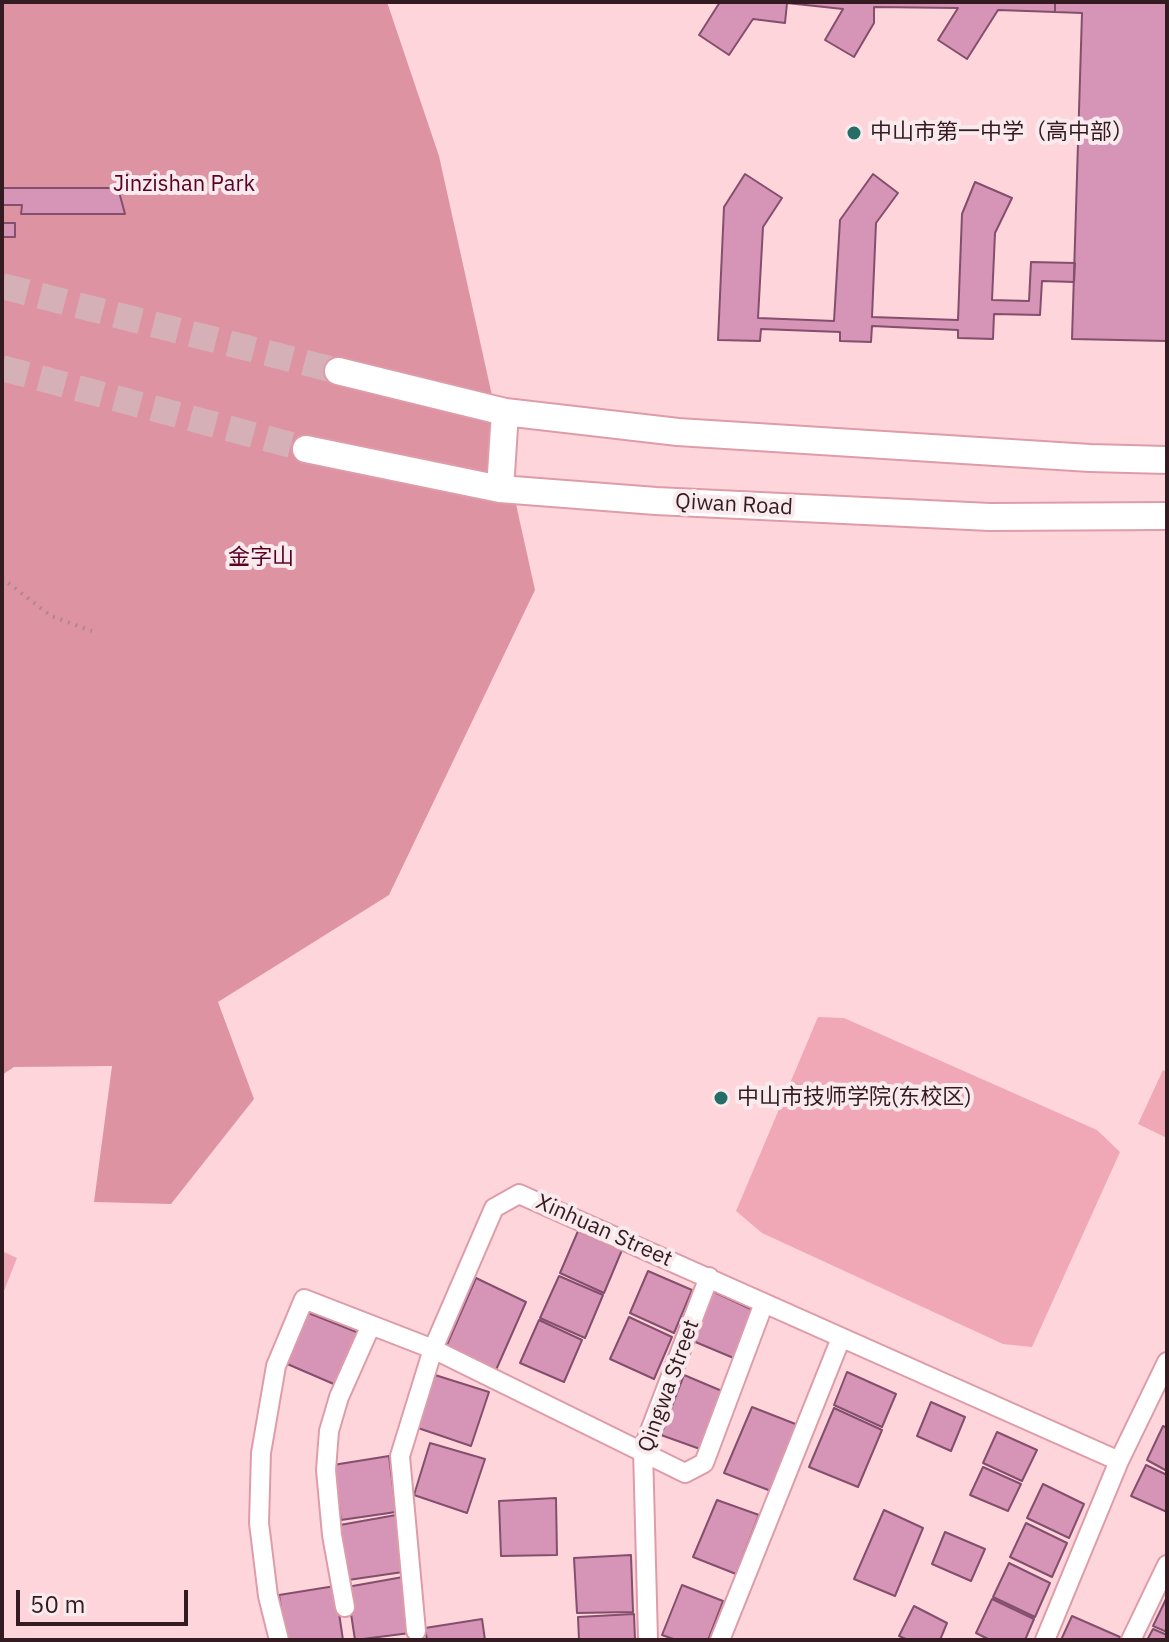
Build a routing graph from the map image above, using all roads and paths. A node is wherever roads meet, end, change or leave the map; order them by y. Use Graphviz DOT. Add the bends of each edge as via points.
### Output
graph roads {
  1 [pos="338,371"];
  2 [pos="505,412"];
  3 [pos="306,449"];
  4 [pos="1167,460"];
  5 [pos="500,489"];
  6 [pos="1167,516"];
  7 [pos="2,578"];
  8 [pos="92,631"];
  9 [pos="709,1277"];
  10 [pos="764,1303"];
  11 [pos="371,1325"];
  12 [pos="841,1338"];
  13 [pos="433,1349"];
  14 [pos="1167,1362"];
  15 [pos="1160,1392"];
  16 [pos="642,1453"];
  17 [pos="1119,1461"];
  18 [pos="1167,1565"];
  19 [pos="345,1607"];
  20 [pos="416,1631"];
  21 [pos="279,1640"];
  22 [pos="648,1640"];
  23 [pos="720,1640"];
  24 [pos="1045,1640"];
  25 [pos="1131,1640"];
  1 -- 2 [label="main road"];
  2 -- 4 [label="main road" via="678,432"];
  2 -- 5 [label="main road"];
  3 -- 5 [label="main road, Qiwan Road"];
  5 -- 6 [label="main road, Qiwan Road" via="990,517"];
  7 -- 8 [label="path" via="51,616"];
  9 -- 10 [label="street, Xinhuan Street"];
  9 -- 13 [label="street, Xinhuan Street" via="519,1194 494,1208"];
  9 -- 16 [label="street, Qingwa Street"];
  10 -- 12 [label="street, Xinhuan Street"];
  10 -- 16 [label="street" via="704,1463 685,1473"];
  11 -- 13 [label="street"];
  11 -- 19 [label="street" via="329,1431 326,1470"];
  11 -- 21 [label="street" via="304,1299 276,1366 261,1453 259,1523"];
  12 -- 17 [label="street, Xinhuan Street"];
  12 -- 23 [label="street"];
  13 -- 16 [label="street"];
  13 -- 20 [label="street, Xinhuan Street" via="400,1456"];
  14 -- 15 [label="street"];
  15 -- 17 [label="street"];
  16 -- 22 [label="street, Qingwa Street"];
  17 -- 24 [label="street"];
  18 -- 25 [label="street"];
}
